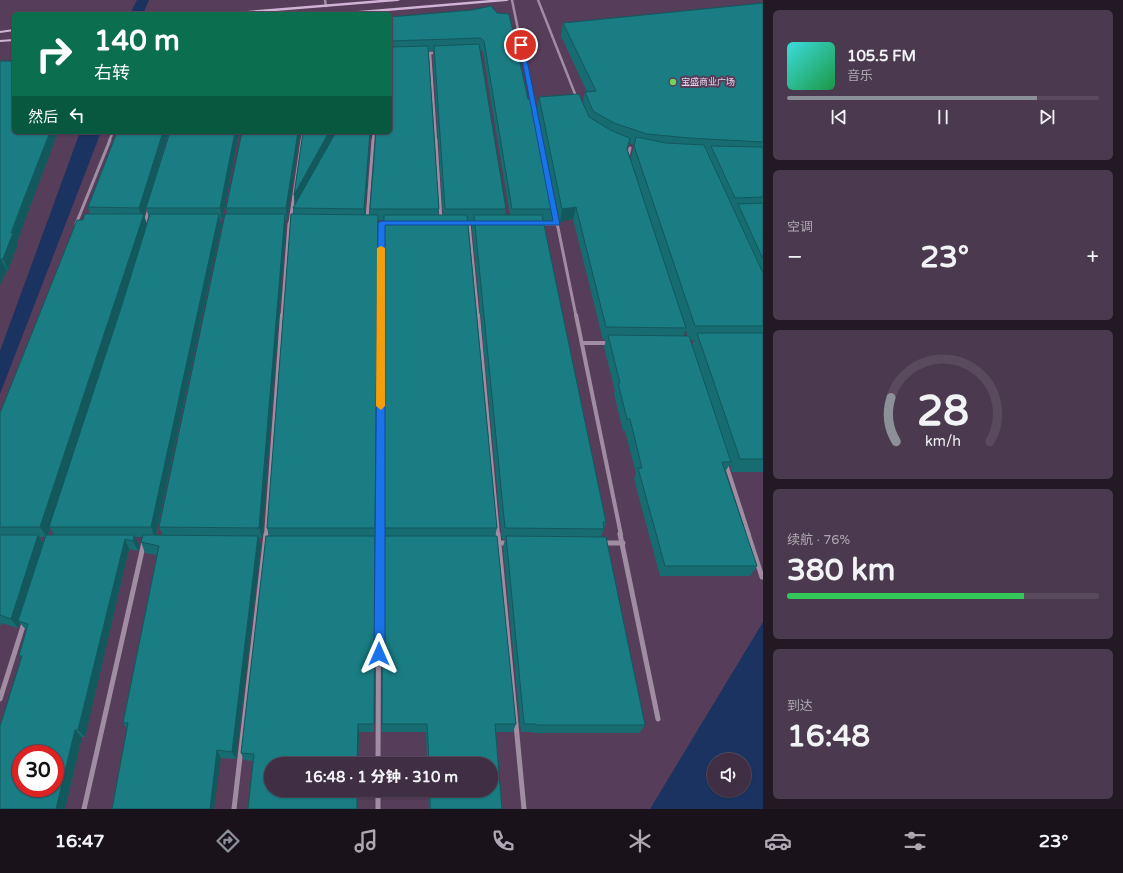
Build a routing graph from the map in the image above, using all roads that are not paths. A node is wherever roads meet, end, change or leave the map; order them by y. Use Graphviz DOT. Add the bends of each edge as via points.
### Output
graph roads {
  1 [pos="325,0"];
  2 [pos="398,0"];
  3 [pos="507,0"];
  4 [pos="512,0"];
  5 [pos="538,0"];
  6 [pos="326,6"];
  7 [pos="248,12"];
  8 [pos="359,12"];
  9 [pos="12,30"];
  10 [pos="0,32"];
  11 [pos="12,40"];
  12 [pos="0,41"];
  13 [pos="430,53"];
  14 [pos="444,53"];
  15 [pos="417,54"];
  16 [pos="580,106"];
  17 [pos="534,108"];
  18 [pos="112,134"];
  19 [pos="302,134"];
  20 [pos="374,134"];
  21 [pos="638,149"];
  22 [pos="627,160"];
  23 [pos="553,201"];
  24 [pos="149,207"];
  25 [pos="296,211"];
  26 [pos="77,222"];
  27 [pos="85,222"];
  28 [pos="137,222"];
  29 [pos="145,222"];
  30 [pos="151,222"];
  31 [pos="367,223"];
  32 [pos="374,223"];
  33 [pos="381,223"];
  34 [pos="389,223"];
  35 [pos="434,223"];
  36 [pos="441,223"];
  37 [pos="448,223"];
  38 [pos="462,223"];
  39 [pos="469,223"];
  40 [pos="281,224"];
  41 [pos="289,224"];
  42 [pos="297,224"];
  43 [pos="477,224"];
  44 [pos="536,224"];
  45 [pos="558,224"];
  46 [pos="74,229"];
  47 [pos="583,343"];
  48 [pos="612,343"];
  49 [pos="723,456"];
  50 [pos="136,541"];
  51 [pos="144,541"];
  52 [pos="151,541"];
  53 [pos="258,542"];
  54 [pos="265,542"];
  55 [pos="499,542"];
  56 [pos="515,542"];
  57 [pos="600,542"];
  58 [pos="623,542"];
  59 [pos="273,543"];
  60 [pos="365,543"];
  61 [pos="380,543"];
  62 [pos="396,543"];
  63 [pos="484,543"];
  64 [pos="762,577"];
  65 [pos="26,617"];
  66 [pos="0,699"];
  67 [pos="658,719"];
  68 [pos="378,757"];
  69 [pos="378,797"];
  70 [pos="84,809"];
  71 [pos="234,809"];
  72 [pos="378,809"];
  73 [pos="524,809"];
  1 -- 6 [label="street"];
  2 -- 6 [label="main road"];
  3 -- 8 [label="main road"];
  4 -- 17 [label="street"];
  5 -- 16 [label="street"];
  6 -- 7 [label="main road"];
  9 -- 10 [label="main road"];
  11 -- 12 [label="main road"];
  13 -- 14 [label="street"];
  13 -- 15 [label="street"];
  13 -- 36 [label="street"];
  18 -- 26 [label="street"];
  19 -- 41 [label="street"];
  20 -- 31 [label="street"];
  21 -- 22 [label="street" via="628,147"];
  23 -- 45 [label="street"];
  24 -- 29 [label="street"];
  25 -- 41 [label="street"];
  26 -- 27 [label="street"];
  26 -- 46 [label="street"];
  28 -- 29 [label="street"];
  29 -- 30 [label="street"];
  32 -- 33 [label="street"];
  33 -- 34 [label="street"];
  33 -- 61 [label="street"];
  35 -- 36 [label="street"];
  36 -- 37 [label="street"];
  38 -- 39 [label="street"];
  39 -- 43 [label="street"];
  39 -- 55 [label="street"];
  40 -- 41 [label="street"];
  41 -- 42 [label="street"];
  41 -- 54 [label="street"];
  44 -- 45 [label="street"];
  45 -- 47 [label="street"];
  47 -- 48 [label="street"];
  47 -- 58 [label="street"];
  49 -- 64 [label="street"];
  50 -- 51 [label="street"];
  51 -- 52 [label="street"];
  51 -- 70 [label="street"];
  53 -- 54 [label="street"];
  54 -- 59 [label="street"];
  54 -- 71 [label="street"];
  55 -- 56 [label="street"];
  55 -- 63 [label="street"];
  55 -- 73 [label="street"];
  57 -- 58 [label="street"];
  58 -- 67 [label="street"];
  60 -- 61 [label="street"];
  61 -- 62 [label="street"];
  61 -- 68 [label="street"];
  65 -- 66 [label="street"];
  69 -- 72 [label="street"];
}
